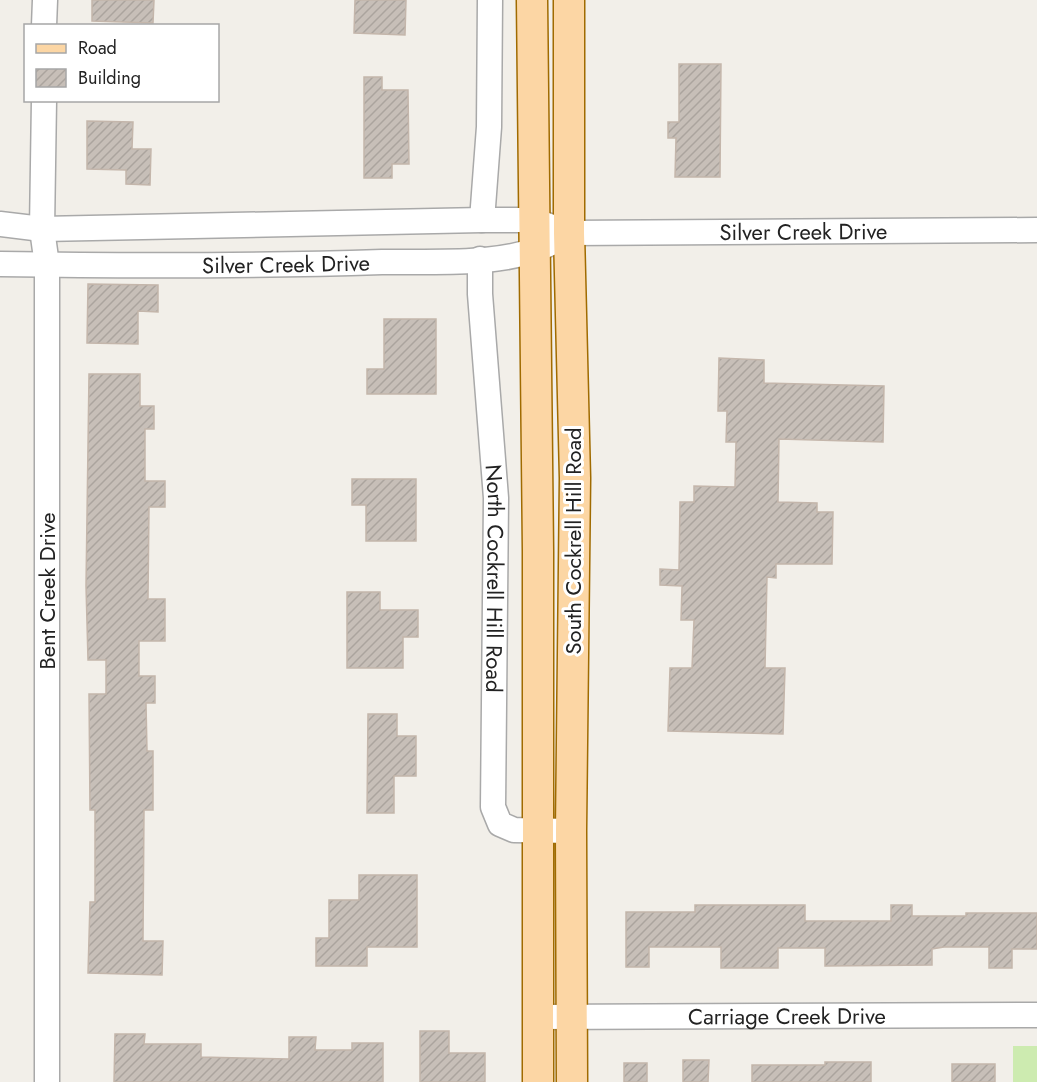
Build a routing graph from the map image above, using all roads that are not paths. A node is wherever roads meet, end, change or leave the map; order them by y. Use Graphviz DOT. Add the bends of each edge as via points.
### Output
graph roads {
  1 [pos="45,0"];
  2 [pos="490,0"];
  3 [pos="532,0"];
  4 [pos="569,0"];
  5 [pos="44,24"];
  6 [pos="44,102"];
  7 [pos="482,220"];
  8 [pos="533,220"];
  9 [pos="0,224"];
  10 [pos="42,229"];
  11 [pos="1037,230"];
  12 [pos="569,233"];
  13 [pos="533,252"];
  14 [pos="480,259"];
  15 [pos="0,264"];
  16 [pos="46,265"];
  17 [pos="538,831"];
  18 [pos="571,831"];
  19 [pos="1037,1015"];
  20 [pos="538,1017"];
  21 [pos="571,1017"];
  22 [pos="47,1082"];
  23 [pos="538,1082"];
  24 [pos="572,1082"];
  1 -- 5 [label="street"];
  2 -- 7 [label="street" via="489,127"];
  3 -- 8 [label="main road, South Cockrell Hill Road"];
  4 -- 12 [label="main road, South Cockrell Hill Road"];
  6 -- 10 [label="street, Bent Creek Drive"];
  7 -- 8 [label="street, Silver Creek Drive"];
  7 -- 10 [label="street, Silver Creek Drive"];
  8 -- 12 [label="street, Silver Creek Drive"];
  8 -- 13 [label="main road, South Cockrell Hill Road"];
  9 -- 10 [label="street, Silver Creek Drive"];
  10 -- 16 [label="street, Bent Creek Drive"];
  11 -- 12 [label="street, Silver Creek Drive"];
  12 -- 13 [label="street, Silver Creek Drive"];
  12 -- 18 [label="main road, South Cockrell Hill Road" via="575,478"];
  13 -- 14 [label="street, Silver Creek Drive"];
  13 -- 17 [label="main road, South Cockrell Hill Road"];
  14 -- 16 [label="street, Silver Creek Drive" via="237,266"];
  14 -- 17 [label="street, North Cockrell Hill Road" via="496,498 493,807 500,824 514,830"];
  15 -- 16 [label="street, Silver Creek Drive"];
  16 -- 22 [label="street, Bent Creek Drive"];
  17 -- 18 [label="street, North Cockrell Hill Road"];
  17 -- 20 [label="main road, South Cockrell Hill Road"];
  18 -- 21 [label="main road, South Cockrell Hill Road"];
  19 -- 21 [label="street, Carriage Creek Drive"];
  20 -- 21 [label="street, Carriage Creek Drive"];
  20 -- 23 [label="main road, South Cockrell Hill Road"];
  21 -- 24 [label="main road, South Cockrell Hill Road"];
}
